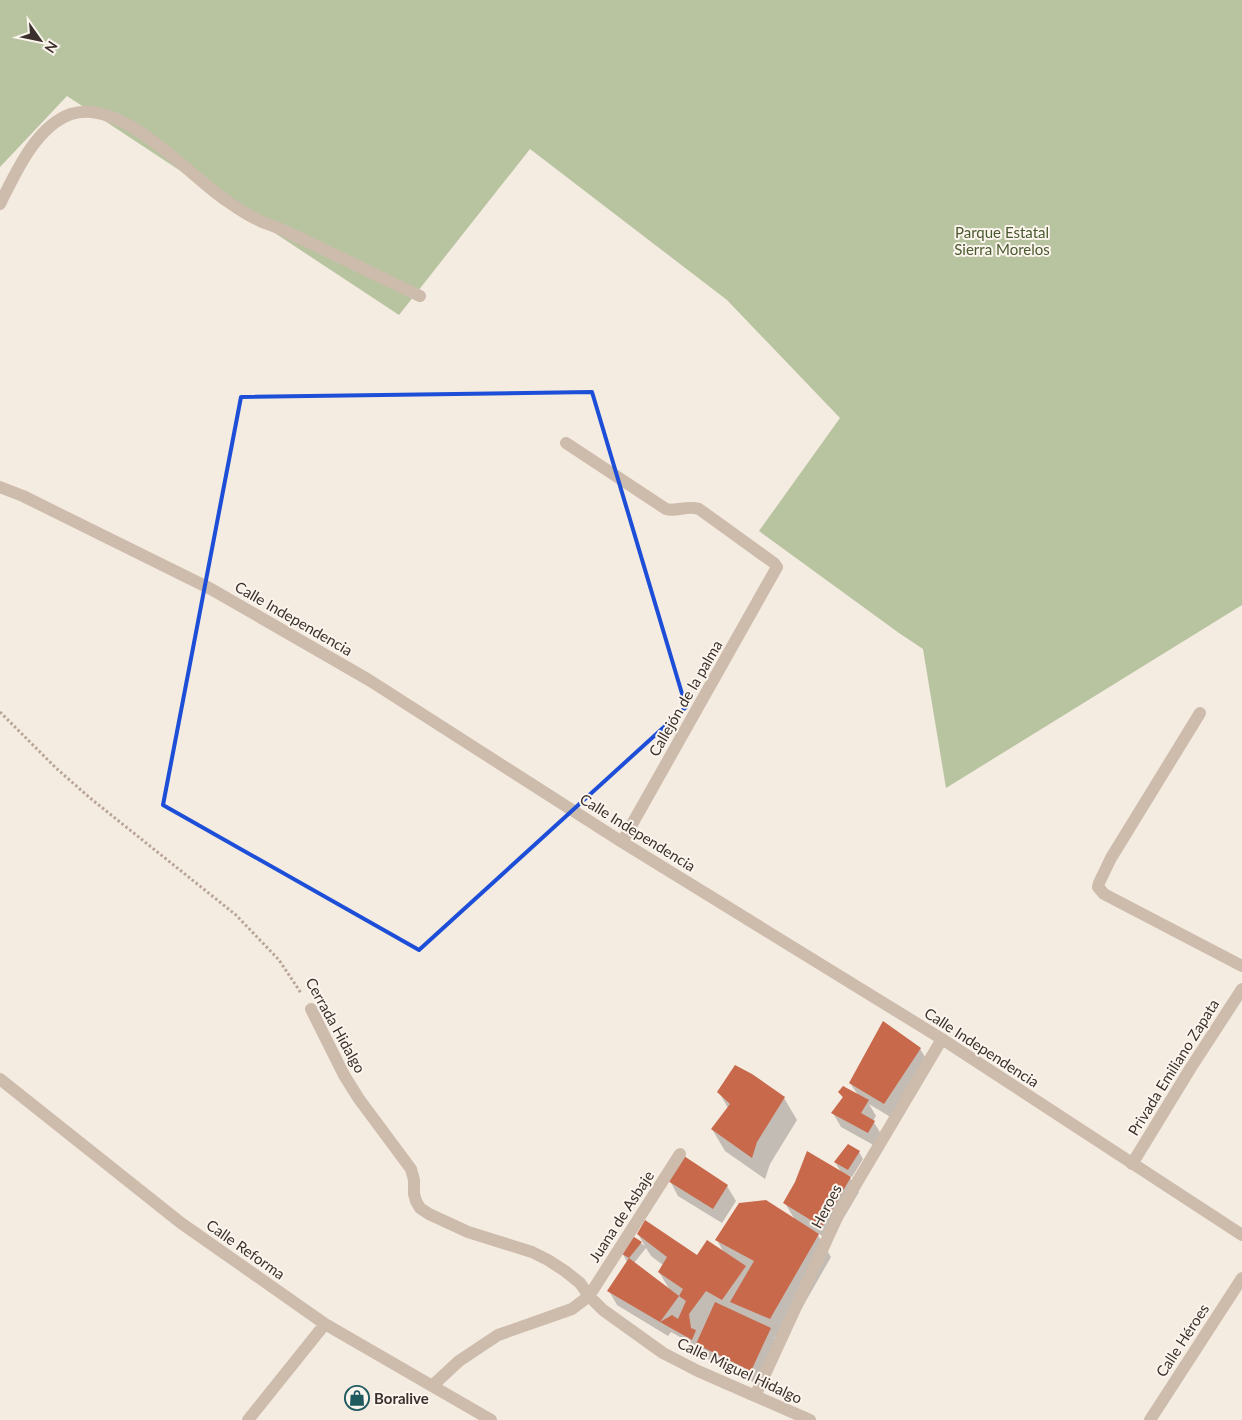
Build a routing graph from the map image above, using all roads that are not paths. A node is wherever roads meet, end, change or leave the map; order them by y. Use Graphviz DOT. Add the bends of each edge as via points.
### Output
graph roads {
  1 [pos="0,204"];
  2 [pos="420,296"];
  3 [pos="566,442"];
  4 [pos="0,487"];
  5 [pos="1200,714"];
  6 [pos="622,842"];
  7 [pos="1242,966"];
  8 [pos="1242,989"];
  9 [pos="311,1009"];
  10 [pos="942,1039"];
  11 [pos="0,1079"];
  12 [pos="680,1154"];
  13 [pos="1132,1164"];
  14 [pos="1242,1235"];
  15 [pos="1242,1278"];
  16 [pos="589,1296"];
  17 [pos="325,1324"];
  18 [pos="432,1386"];
  19 [pos="755,1396"];
  20 [pos="478,1416"];
  21 [pos="248,1420"];
  22 [pos="491,1420"];
  23 [pos="810,1420"];
  24 [pos="1150,1420"];
  1 -- 2 [label="street" via="36,141 53,124 71,114 92,112 116,118 137,129 223,198 256,219"];
  3 -- 6 [label="street, Callejón de la palma" via="666,509 698,509 774,562 777,570"];
  4 -- 6 [label="street, Calle Independencia" via="211,589 369,680"];
  5 -- 7 [label="street" via="1111,858 1098,888"];
  6 -- 10 [label="street, Calle Independencia"];
  8 -- 13 [label="street, Privada Emiliano Zapata"];
  9 -- 16 [label="street, Cerrada Hidalgo" via="359,1099 411,1169 414,1194 420,1208 468,1232 548,1260 580,1283"];
  10 -- 13 [label="street, Calle Independencia"];
  10 -- 19 [label="street, Heroes" via="840,1210"];
  11 -- 17 [label="street, Calle Reforma" via="181,1223"];
  12 -- 16 [label="street, Juana de Asbaje"];
  13 -- 14 [label="street, Calle Independencia"];
  15 -- 24 [label="street, Calle Héroes"];
  16 -- 18 [label="street" via="572,1309 498,1335 459,1361"];
  16 -- 19 [label="street, Calle Miguel Hidalgo" via="603,1310 663,1353"];
  17 -- 18 [label="street, Calle Reforma"];
  17 -- 21 [label="street"];
  18 -- 20 [label="street, Calle Reforma"];
  19 -- 23 [label="street, Calle Miguel Hidalgo"];
  20 -- 22 [label="street, Calle Reforma"];
}
